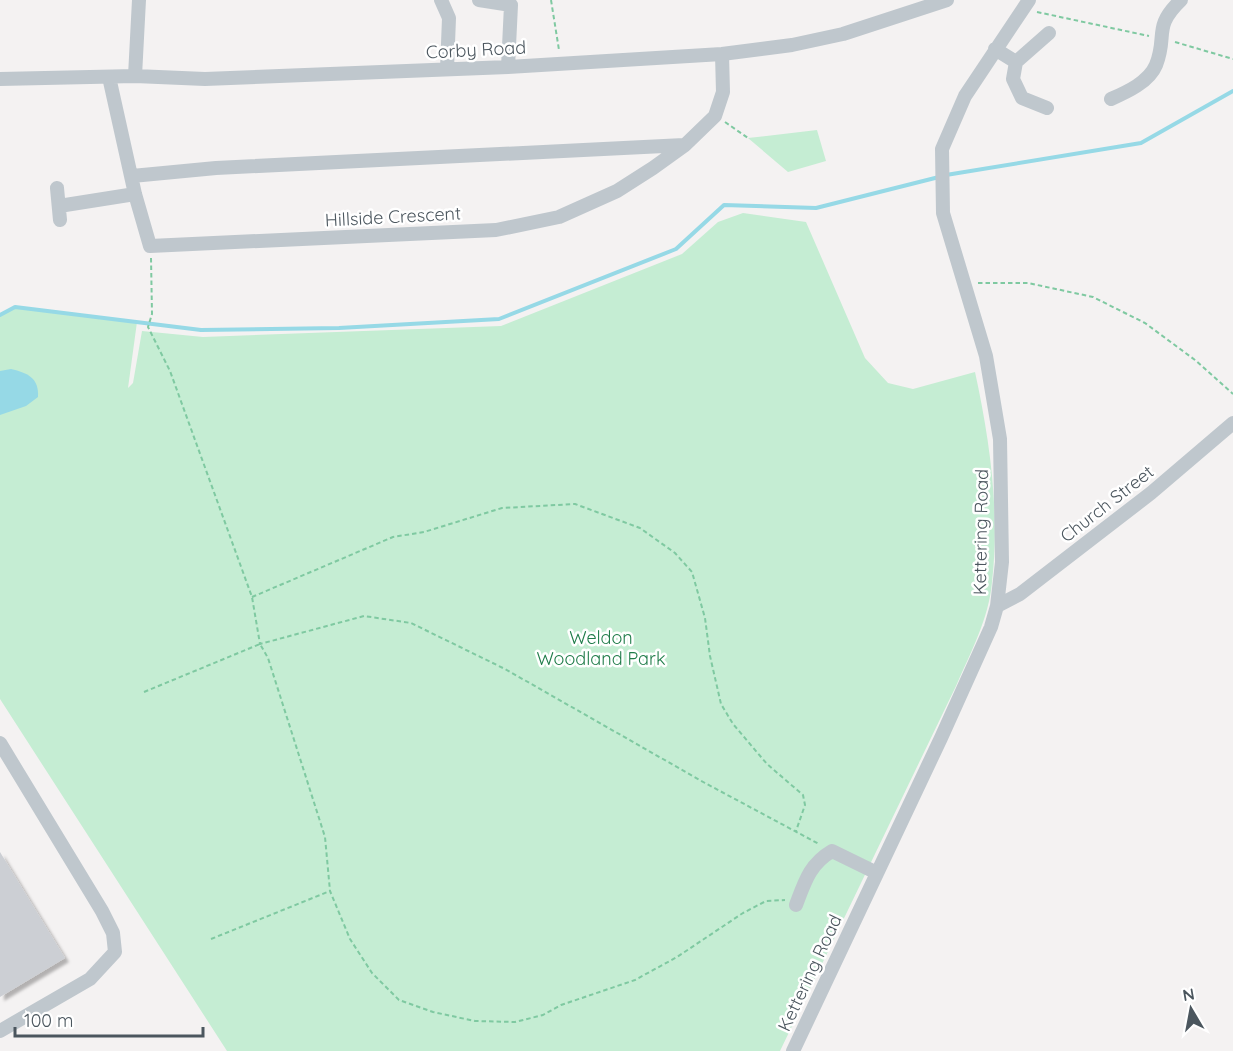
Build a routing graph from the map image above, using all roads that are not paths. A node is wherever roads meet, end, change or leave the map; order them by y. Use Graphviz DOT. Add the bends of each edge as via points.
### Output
graph roads {
  1 [pos="139,0"];
  2 [pos="441,0"];
  3 [pos="479,0"];
  4 [pos="947,0"];
  5 [pos="1182,0"];
  6 [pos="1021,4"];
  7 [pos="1049,33"];
  8 [pos="995,49"];
  9 [pos="722,54"];
  10 [pos="1016,62"];
  11 [pos="508,67"];
  12 [pos="447,69"];
  13 [pos="109,76"];
  14 [pos="135,76"];
  15 [pos="0,79"];
  16 [pos="1111,99"];
  17 [pos="1047,108"];
  18 [pos="685,145"];
  19 [pos="132,176"];
  20 [pos="57,188"];
  21 [pos="135,194"];
  22 [pos="1233,423"];
  23 [pos="998,606"];
  24 [pos="0,743"];
  25 [pos="877,873"];
  26 [pos="796,905"];
  27 [pos="0,1031"];
  28 [pos="793,1051"];
  1 -- 14 [label="street"];
  2 -- 12 [label="street" via="449,18"];
  3 -- 11 [label="street" via="511,6"];
  4 -- 9 [label="street, Corby Road" via="843,34"];
  5 -- 16 [label="street" via="1166,14 1153,70 1137,85"];
  6 -- 8 [label="street, Kettering Road"];
  7 -- 10 [label="street"];
  8 -- 10 [label="street"];
  8 -- 23 [label="street, Kettering Road" via="960,105 942,149 943,213 986,356 1000,439 1002,562"];
  9 -- 11 [label="street, Corby Road"];
  9 -- 18 [label="street, Hillside Crescent" via="723,92 715,116"];
  10 -- 17 [label="street" via="1013,79 1022,98"];
  11 -- 12 [label="street, Corby Road"];
  12 -- 14 [label="street, Corby Road" via="205,79"];
  13 -- 14 [label="street, Corby Road"];
  13 -- 15 [label="street, Corby Road"];
  13 -- 19 [label="street"];
  18 -- 19 [label="street"];
  18 -- 21 [label="street, Hillside Crescent" via="617,191 559,217 496,230 150,246"];
  19 -- 21 [label="street"];
  20 -- 21 [label="street" via="59,213"];
  22 -- 23 [label="street, Church Street" via="1151,493 1020,594"];
  23 -- 25 [label="street, Kettering Road"];
  24 -- 27 [label="street" via="102,911 113,933 115,952 90,979"];
  25 -- 26 [label="street" via="832,851 808,873"];
  25 -- 28 [label="street, Kettering Road"];
}
